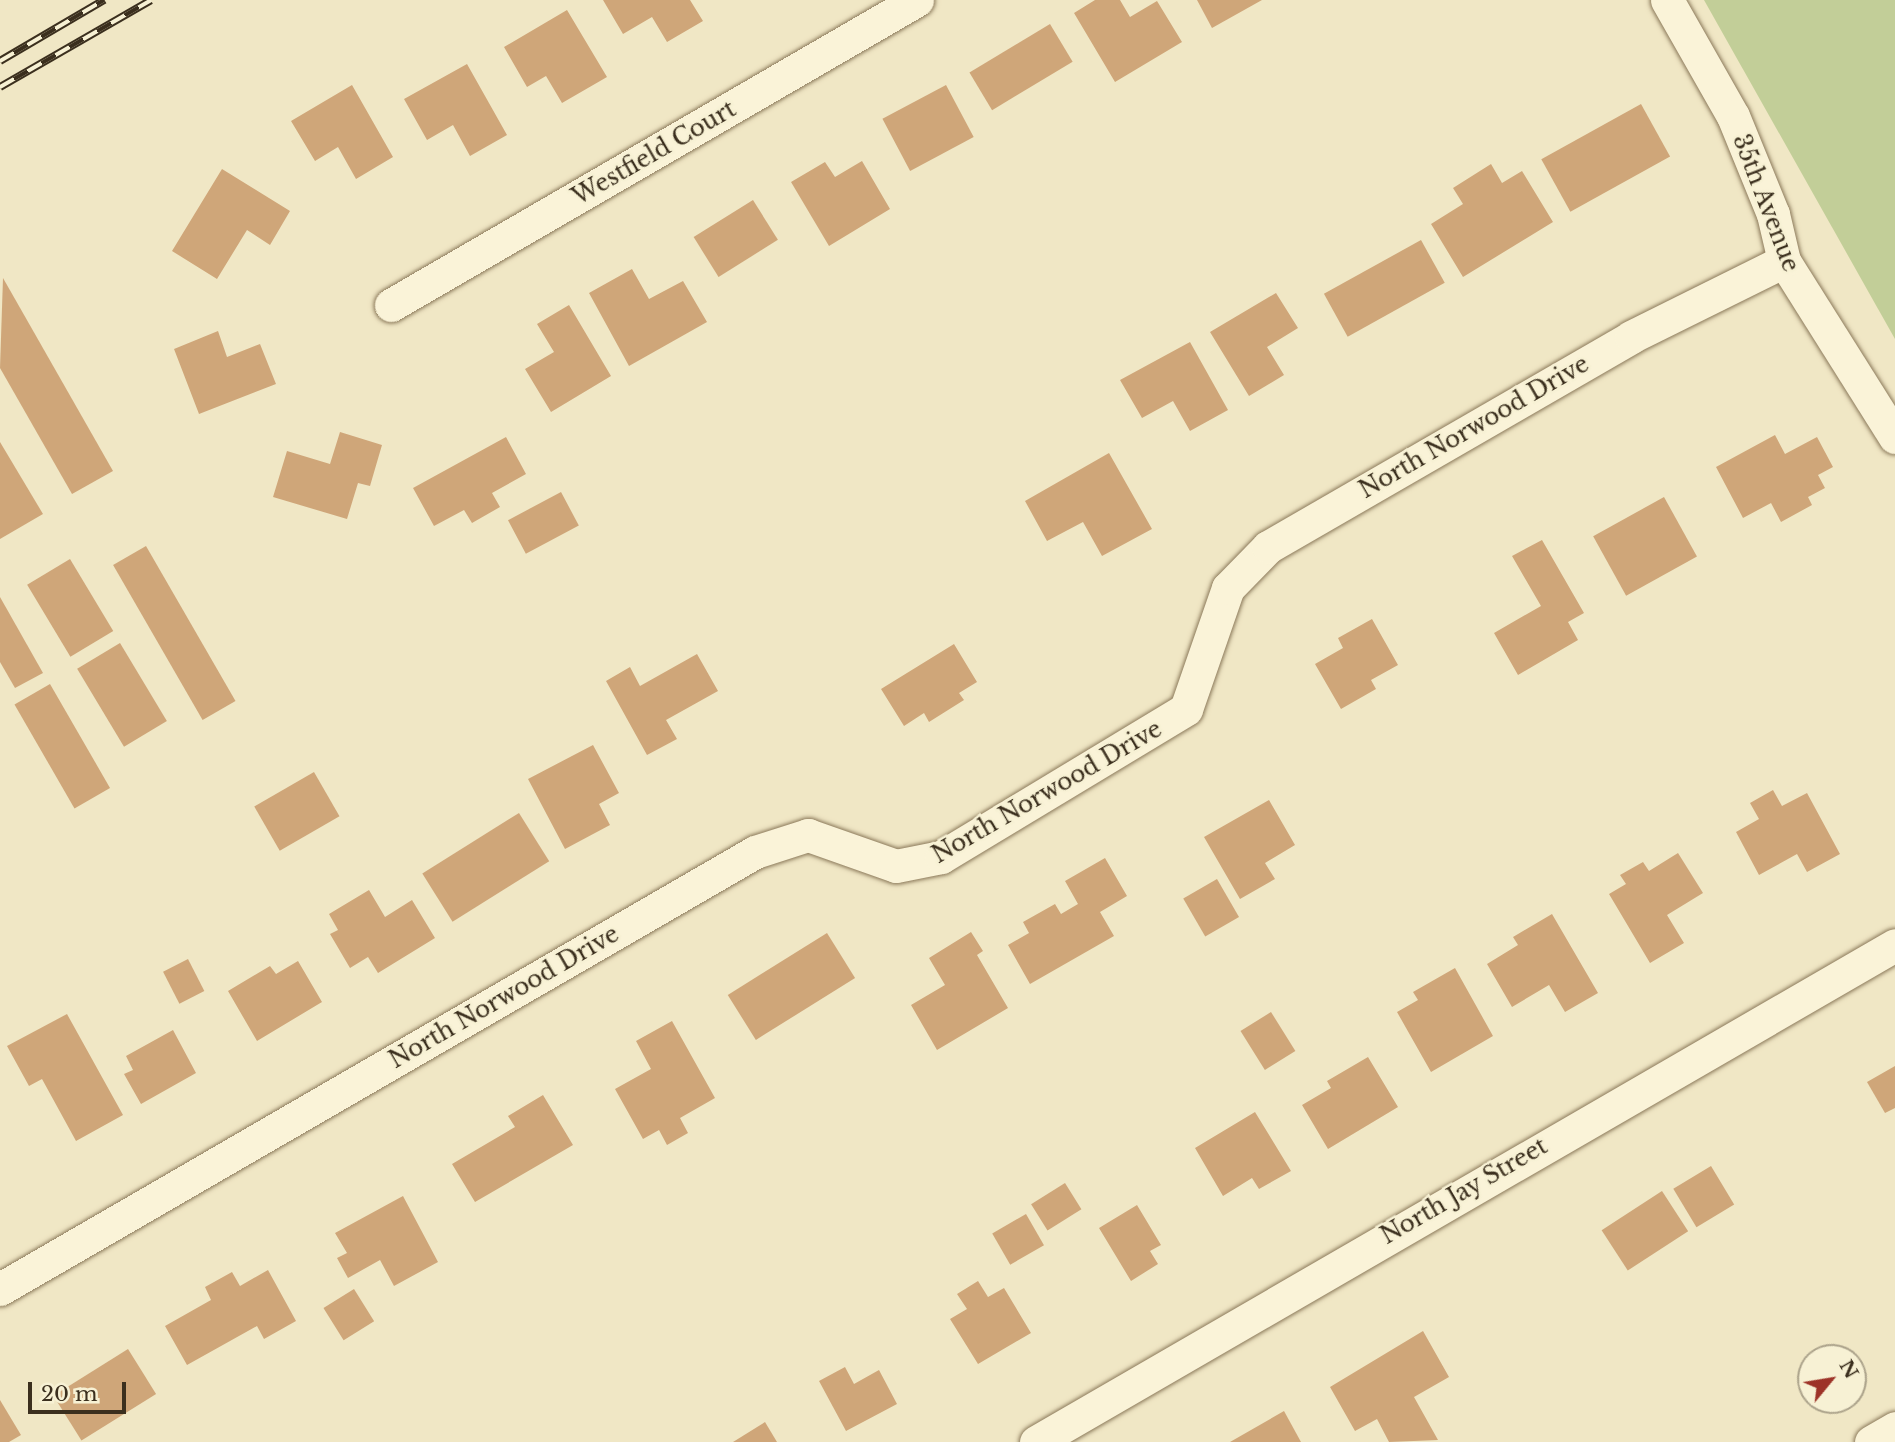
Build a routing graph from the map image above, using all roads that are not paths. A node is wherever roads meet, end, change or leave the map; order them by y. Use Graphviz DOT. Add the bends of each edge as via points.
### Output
graph roads {
  1 [pos="917,0"];
  2 [pos="1667,0"];
  3 [pos="1784,261"];
  4 [pos="391,305"];
  5 [pos="1895,437"];
  6 [pos="1895,945"];
  7 [pos="0,1289"];
  8 [pos="1895,1428"];
  9 [pos="1037,1442"];
  10 [pos="1871,1442"];
  1 -- 4 [label="street, Westfield Court"];
  2 -- 3 [label="street, 35th Avenue" via="1733,116 1773,214"];
  3 -- 5 [label="street, 35th Avenue"];
  3 -- 7 [label="street, North Norwood Drive" via="1631,337 1268,547 1228,588 1186,709 941,857 896,866 808,835 755,852"];
  6 -- 9 [label="street, North Jay Street"];
  8 -- 10 [label="street"];
}
